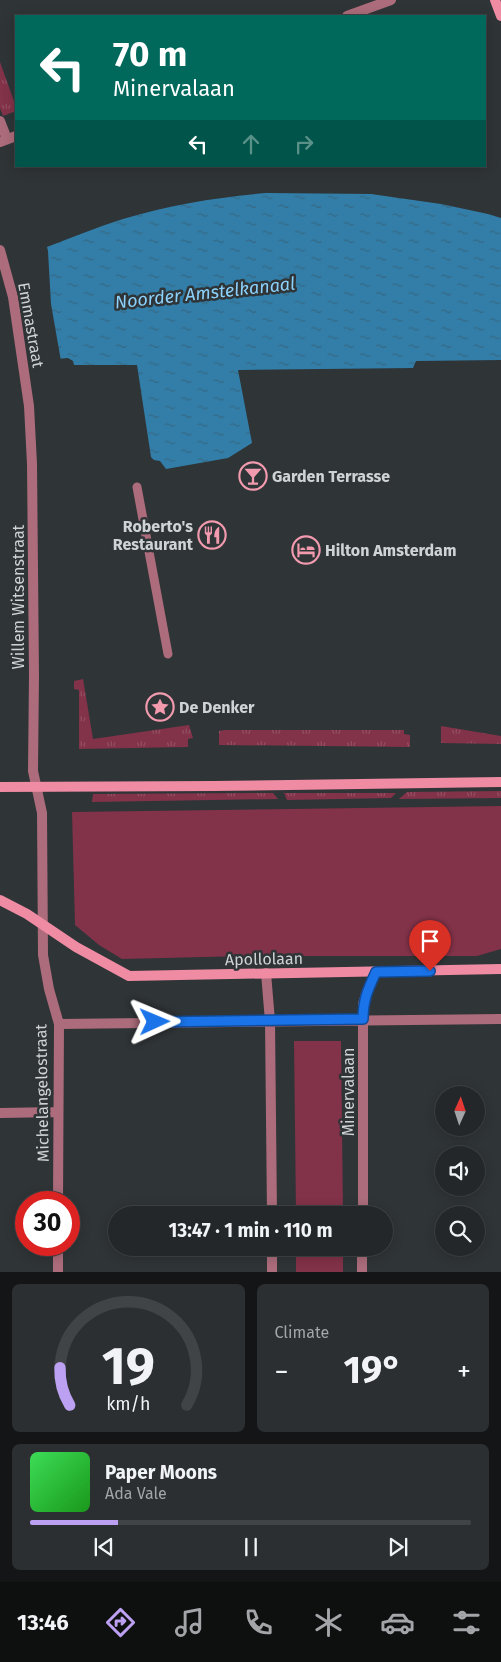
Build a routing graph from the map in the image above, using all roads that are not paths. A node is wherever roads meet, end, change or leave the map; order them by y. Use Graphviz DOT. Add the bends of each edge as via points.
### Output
graph roads {
  1 [pos="392,0"];
  2 [pos="495,0"];
  3 [pos="350,15"];
  4 [pos="501,16"];
  5 [pos="0,121"];
  6 [pos="8,139"];
  7 [pos="2,254"];
  8 [pos="29,406"];
  9 [pos="137,487"];
  10 [pos="168,654"];
  11 [pos="501,782"];
  12 [pos="0,787"];
  13 [pos="36,787"];
  14 [pos="0,900"];
  15 [pos="42,924"];
  16 [pos="501,969"];
  17 [pos="376,972"];
  18 [pos="266,973"];
  19 [pos="363,1019"];
  20 [pos="501,1019"];
  21 [pos="270,1021"];
  22 [pos="59,1024"];
  23 [pos="58,1112"];
  24 [pos="0,1113"];
  25 [pos="58,1191"];
  26 [pos="272,1206"];
  27 [pos="362,1206"];
  28 [pos="58,1256"];
  29 [pos="272,1256"];
  30 [pos="362,1256"];
  31 [pos="58,1272"];
  32 [pos="272,1272"];
  33 [pos="362,1272"];
  1 -- 3 [label="street"];
  2 -- 4 [label="street"];
  5 -- 6 [label="street"];
  7 -- 8 [label="street, Emmastraat" via="13,297"];
  8 -- 13 [label="street, Willem Witsenstraat" via="33,484 32,757"];
  9 -- 10 [label="lane"];
  11 -- 13 [label="street"];
  12 -- 13 [label="street"];
  13 -- 15 [label="street" via="42,812"];
  14 -- 15 [label="street, Apollolaan"];
  15 -- 18 [label="street, Apollolaan" via="129,976"];
  15 -- 22 [label="street, Michelangelostraat" via="43,955"];
  16 -- 17 [label="street, Apollolaan"];
  17 -- 18 [label="street, Apollolaan"];
  17 -- 19 [label="street, Minervalaan" via="363,1004"];
  18 -- 21 [label="street"];
  19 -- 20 [label="street"];
  19 -- 21 [label="street"];
  19 -- 27 [label="street, Minervalaan"];
  21 -- 22 [label="street"];
  21 -- 26 [label="street"];
  22 -- 23 [label="street, Michelangelostraat"];
  23 -- 24 [label="street"];
  23 -- 25 [label="street, Michelangelostraat"];
  28 -- 31 [label="street"];
  29 -- 32 [label="street"];
  30 -- 33 [label="street"];
}
